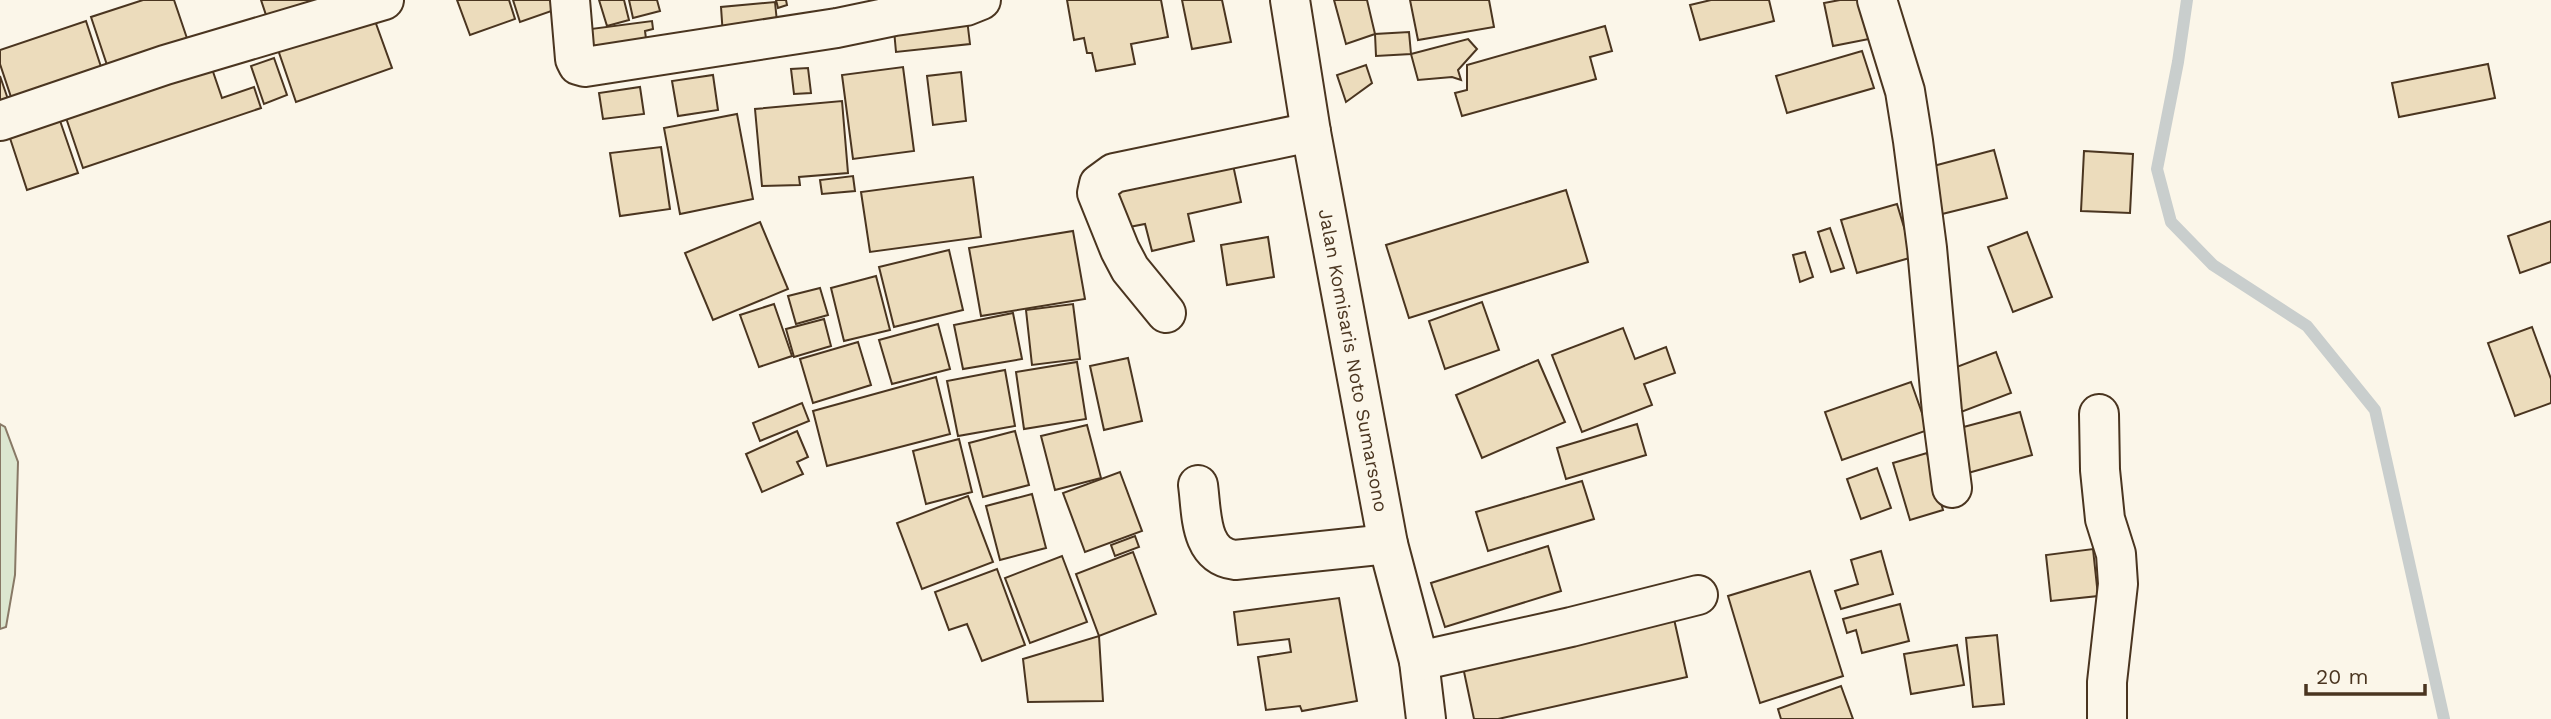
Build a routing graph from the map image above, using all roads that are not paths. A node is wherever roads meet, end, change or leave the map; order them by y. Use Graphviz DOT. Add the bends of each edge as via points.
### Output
graph roads {
  1 [pos="384,0"];
  2 [pos="570,0"];
  3 [pos="981,0"];
  4 [pos="1290,0"];
  5 [pos="1877,0"];
  6 [pos="0,121"];
  7 [pos="1311,132"];
  8 [pos="1166,313"];
  9 [pos="2099,414"];
  10 [pos="1198,485"];
  11 [pos="1952,488"];
  12 [pos="1388,544"];
  13 [pos="1698,595"];
  14 [pos="1419,661"];
  15 [pos="1426,719"];
  16 [pos="2107,719"];
  1 -- 6 [label="street" via="165,65"];
  2 -- 3 [label="street" via="574,55 578,65 585,67 837,28"];
  4 -- 7 [label="street, Jalan Komisaris Noto Sumarsono"];
  5 -- 11 [label="street" via="1905,91 1913,141"];
  7 -- 8 [label="street" via="1114,173 1099,184 1097,192 1119,250"];
  7 -- 12 [label="street, Jalan Komisaris Noto Sumarsono"];
  9 -- 16 [label="street" via="2105,519 2116,554 2118,584"];
  10 -- 12 [label="street" via="1205,538 1227,559"];
  12 -- 14 [label="street, Jalan Komisaris Noto Sumarsono"];
  13 -- 14 [label="street"];
  14 -- 15 [label="street, Jalan Komisaris Noto Sumarsono"];
}
